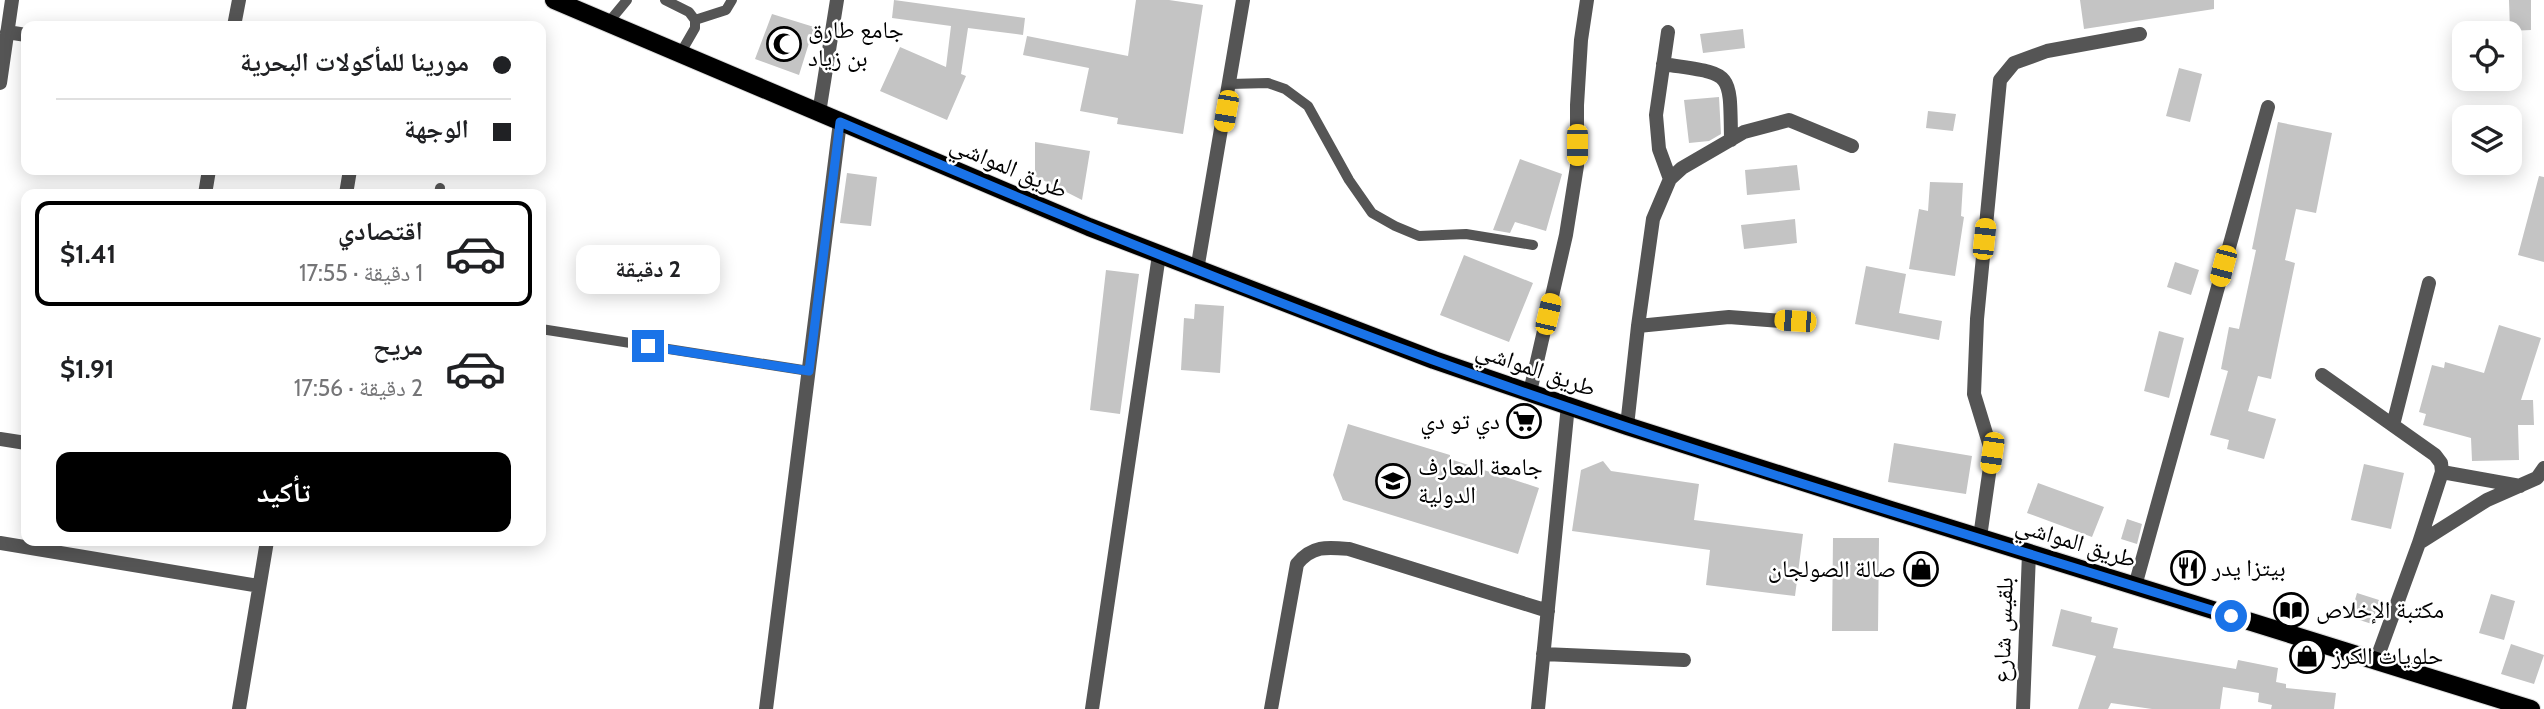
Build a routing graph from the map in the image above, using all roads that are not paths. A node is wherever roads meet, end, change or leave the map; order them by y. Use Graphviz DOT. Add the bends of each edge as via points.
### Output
graph roads {
  1 [pos="12,0"];
  2 [pos="239,0"];
  3 [pos="554,0"];
  4 [pos="627,0"];
  5 [pos="664,0"];
  6 [pos="732,0"];
  7 [pos="837,0"];
  8 [pos="1243,0"];
  9 [pos="1587,0"];
  10 [pos="695,20"];
  11 [pos="235,21"];
  12 [pos="608,23"];
  13 [pos="7,32"];
  14 [pos="1668,32"];
  15 [pos="21,34"];
  16 [pos="2140,34"];
  17 [pos="680,54"];
  18 [pos="1663,64"];
  19 [pos="0,83"];
  20 [pos="1230,84"];
  21 [pos="2268,107"];
  22 [pos="818,113"];
  23 [pos="840,122"];
  24 [pos="1731,140"];
  25 [pos="1852,146"];
  26 [pos="1670,179"];
  27 [pos="1534,245"];
  28 [pos="1159,255"];
  29 [pos="1198,270"];
  30 [pos="2429,283"];
  31 [pos="1795,321"];
  32 [pos="1638,326"];
  33 [pos="546,330"];
  34 [pos="809,371"];
  35 [pos="2322,375"];
  36 [pos="1530,392"];
  37 [pos="1568,405"];
  38 [pos="2393,425"];
  39 [pos="1628,426"];
  40 [pos="0,439"];
  41 [pos="21,442"];
  42 [pos="2442,472"];
  43 [pos="2542,475"];
  44 [pos="2520,486"];
  45 [pos="1980,537"];
  46 [pos="0,543"];
  47 [pos="2420,543"];
  48 [pos="266,546"];
  49 [pos="2029,553"];
  50 [pos="260,586"];
  51 [pos="2135,586"];
  52 [pos="1548,611"];
  53 [pos="1543,654"];
  54 [pos="1684,660"];
  55 [pos="2376,661"];
  56 [pos="239,709"];
  57 [pos="766,709"];
  58 [pos="1092,709"];
  59 [pos="1271,709"];
  60 [pos="1538,709"];
  61 [pos="2023,709"];
  62 [pos="2531,709"];
  1 -- 13 [label="street"];
  2 -- 11 [label="street"];
  3 -- 12 [label="main road, طريق المواشي"];
  4 -- 12 [label="lane"];
  5 -- 10 [label="lane"];
  6 -- 10 [label="lane" via="726,10"];
  7 -- 22 [label="street"];
  8 -- 20 [label="street"];
  9 -- 36 [label="street" via="1577,166"];
  10 -- 17 [label="lane"];
  12 -- 17 [label="main road, طريق المواشي"];
  13 -- 15 [label="street"];
  13 -- 19 [label="street"];
  14 -- 18 [label="street"];
  16 -- 45 [label="street" via="2046,51 2014,63 2000,80 1977,319 1974,394 1992,453"];
  17 -- 22 [label="main road, طريق المواشي"];
  18 -- 24 [label="street" via="1716,72 1727,81"];
  18 -- 26 [label="street" via="1656,115 1659,149"];
  20 -- 27 [label="lane" via="1268,83 1308,106 1372,212 1395,226 1419,236 1466,234"];
  20 -- 29 [label="street"];
  21 -- 51 [label="street"];
  22 -- 23 [label="main road, طريق المواشي"];
  23 -- 28 [label="main road, طريق المواشي"];
  23 -- 34 [label="street"];
  24 -- 25 [label="street" via="1789,120"];
  24 -- 26 [label="street"];
  26 -- 32 [label="street" via="1653,219"];
  28 -- 29 [label="main road, طريق المواشي"];
  28 -- 58 [label="street"];
  29 -- 36 [label="main road, طريق المواشي"];
  30 -- 38 [label="street"];
  31 -- 32 [label="street" via="1729,317"];
  32 -- 39 [label="street"];
  33 -- 34 [label="lane"];
  34 -- 57 [label="street"];
  35 -- 38 [label="street"];
  36 -- 37 [label="main road, طريق المواشي"];
  37 -- 39 [label="main road, طريق المواشي"];
  37 -- 52 [label="street"];
  38 -- 42 [label="street" via="2435,455"];
  39 -- 45 [label="main road, طريق المواشي"];
  40 -- 41 [label="street"];
  42 -- 44 [label="street"];
  42 -- 47 [label="street"];
  43 -- 44 [label="street"];
  44 -- 47 [label="street" via="2467,512"];
  45 -- 49 [label="main road, طريق المواشي"];
  46 -- 50 [label="street"];
  47 -- 55 [label="street"];
  48 -- 50 [label="street"];
  49 -- 51 [label="main road, طريق المواشي"];
  49 -- 61 [label="street, بلقيس شارع"];
  50 -- 56 [label="street"];
  51 -- 55 [label="main road, طريق المواشي"];
  52 -- 53 [label="street"];
  52 -- 59 [label="street" via="1349,549 1322,547 1306,553 1297,564"];
  53 -- 54 [label="street"];
  53 -- 60 [label="street"];
  55 -- 62 [label="main road, طريق المواشي"];
}
